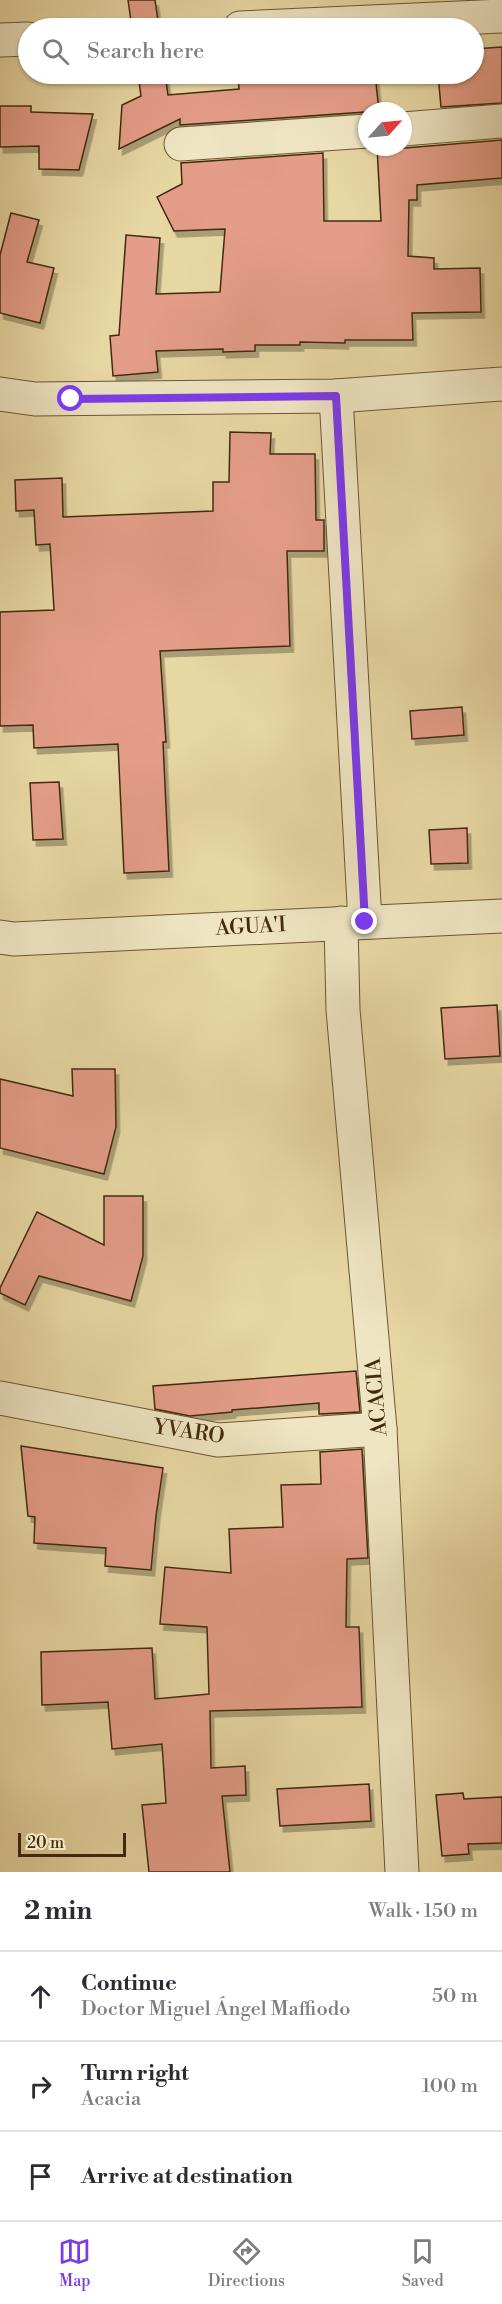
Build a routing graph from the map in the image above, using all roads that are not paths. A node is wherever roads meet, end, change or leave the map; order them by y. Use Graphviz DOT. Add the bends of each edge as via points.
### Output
graph roads {
  1 [pos="502,16"];
  2 [pos="458,18"];
  3 [pos="18,39"];
  4 [pos="0,40"];
  5 [pos="502,121"];
  6 [pos="412,128"];
  7 [pos="358,132"];
  8 [pos="181,144"];
  9 [pos="502,384"];
  10 [pos="0,394"];
  11 [pos="336,396"];
  12 [pos="502,916"];
  13 [pos="353,923"];
  14 [pos="0,937"];
  15 [pos="0,1398"];
  16 [pos="380,1429"];
  17 [pos="402,1872"];
  1 -- 2 [label="street"];
  3 -- 4 [label="street"];
  5 -- 6 [label="street"];
  7 -- 8 [label="street"];
  9 -- 11 [label="street"];
  10 -- 11 [label="street" via="35,399"];
  11 -- 13 [label="street, ACACIA"];
  12 -- 13 [label="street, AGUA'I"];
  13 -- 14 [label="street, AGUA'I"];
  13 -- 16 [label="street, ACACIA" via="343,1010"];
  15 -- 16 [label="street, YVARO" via="218,1440"];
  16 -- 17 [label="street, ACACIA"];
}
